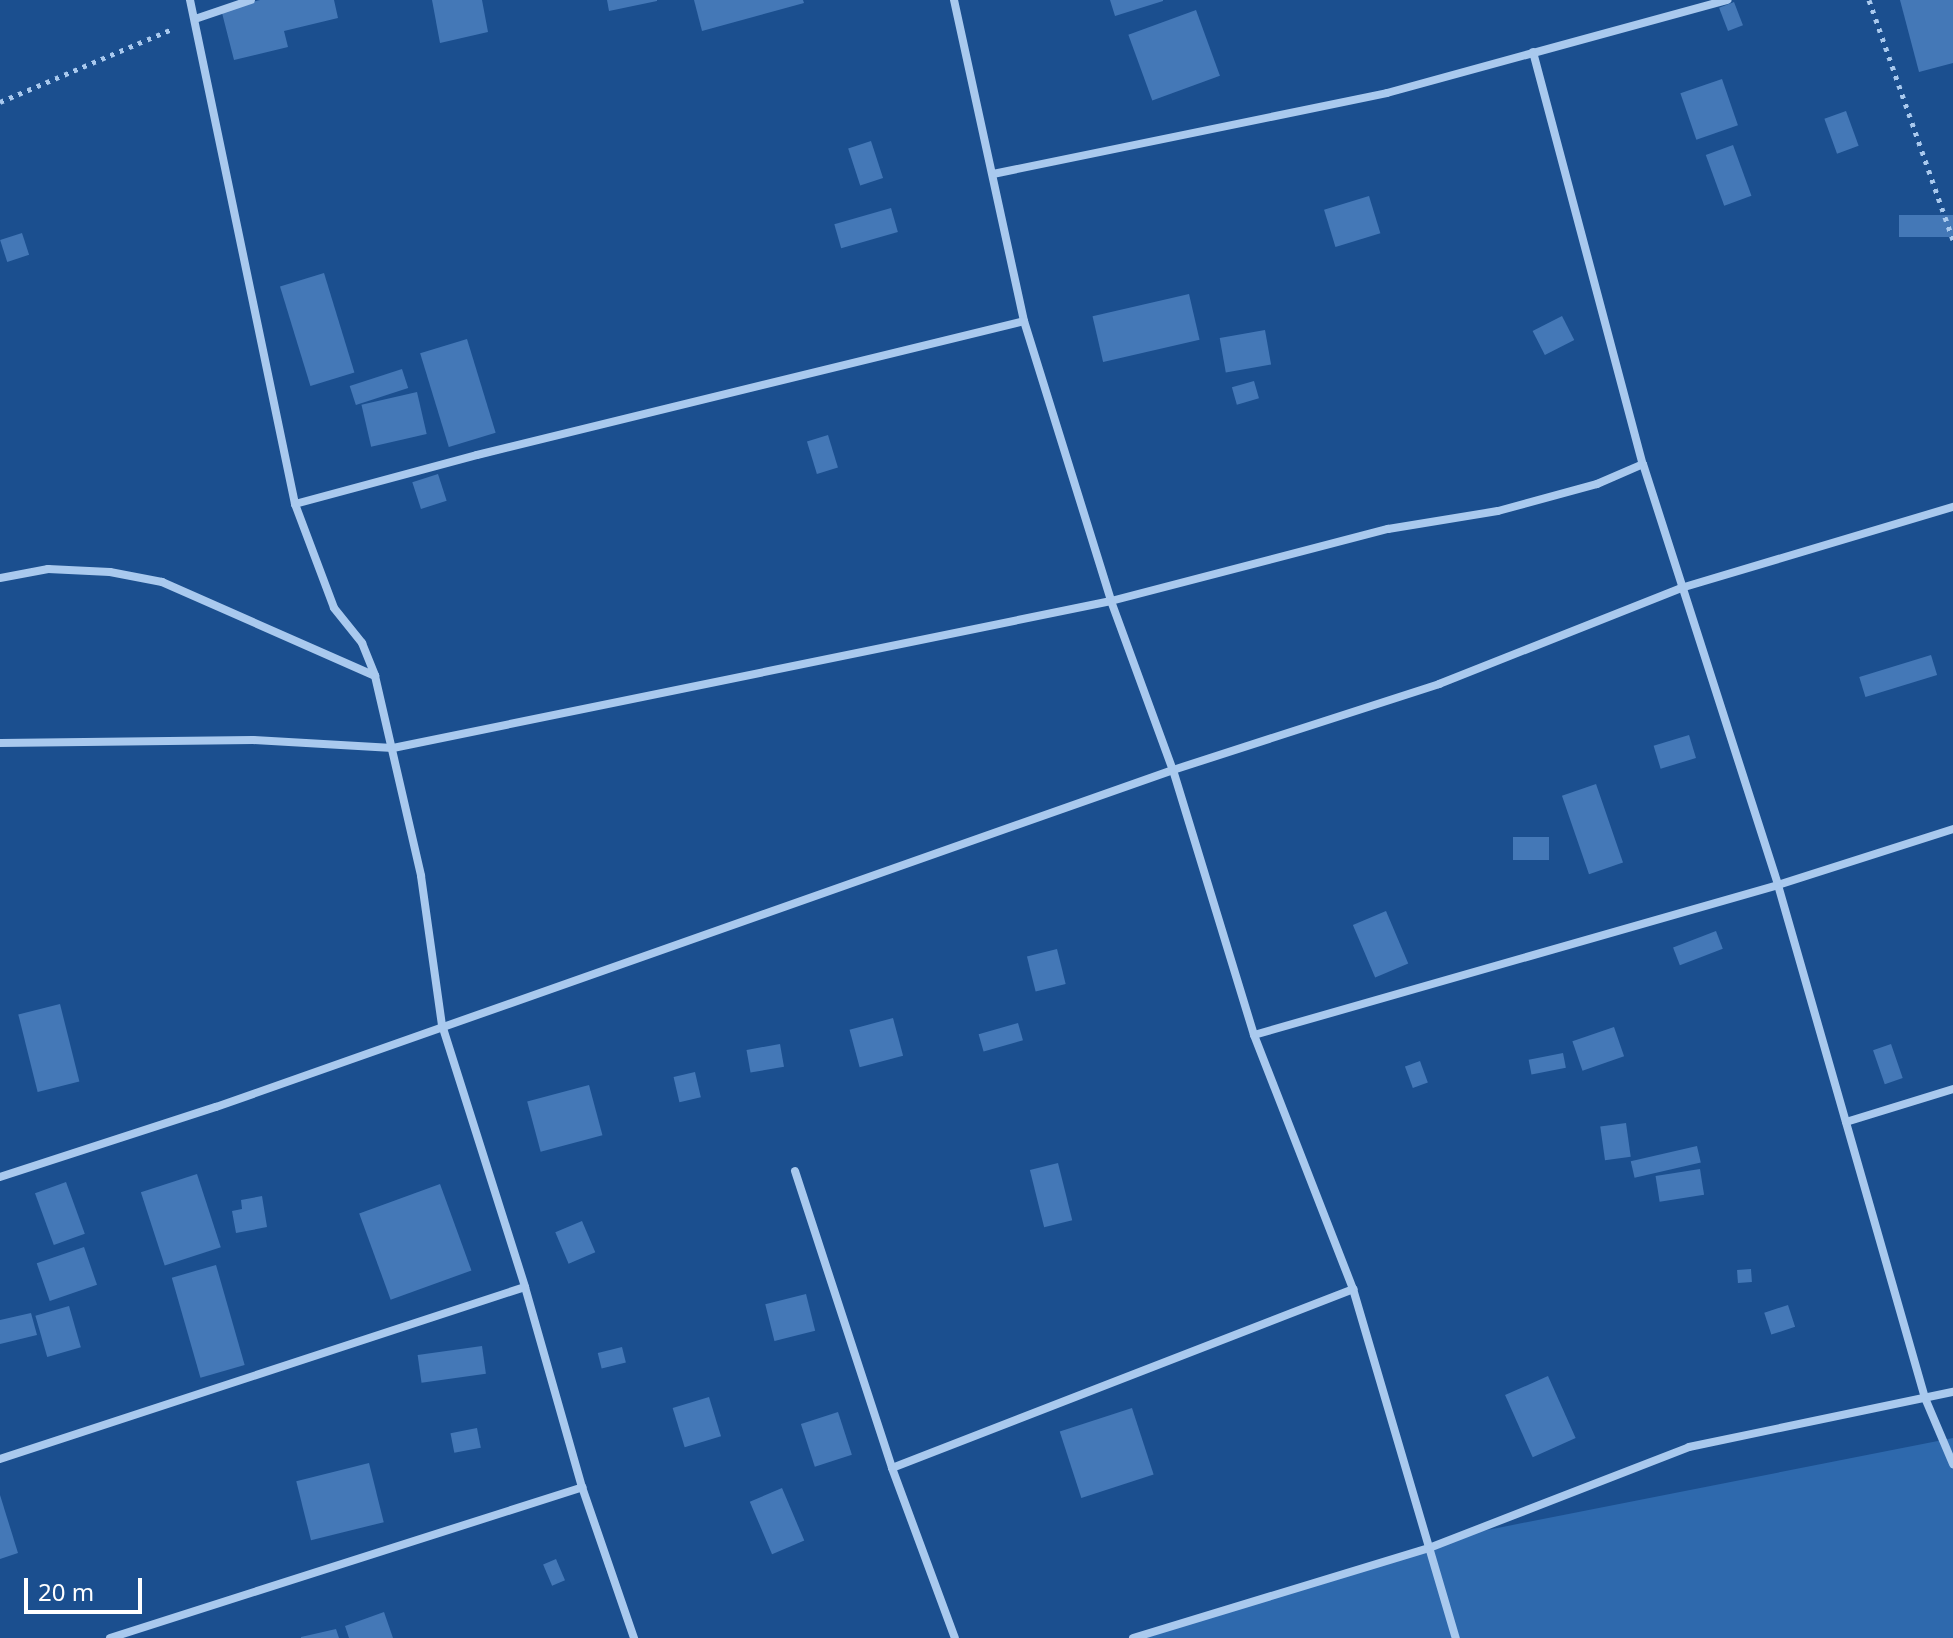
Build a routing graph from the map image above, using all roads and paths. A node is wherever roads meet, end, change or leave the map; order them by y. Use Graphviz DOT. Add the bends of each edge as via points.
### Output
graph roads {
  1 [pos="190,0"];
  2 [pos="251,0"];
  3 [pos="954,0"];
  4 [pos="1728,0"];
  5 [pos="1869,0"];
  6 [pos="195,19"];
  7 [pos="1533,52"];
  8 [pos="0,102"];
  9 [pos="993,174"];
  10 [pos="1953,240"];
  11 [pos="1024,321"];
  12 [pos="1643,464"];
  13 [pos="295,504"];
  14 [pos="1953,507"];
  15 [pos="0,578"];
  16 [pos="1681,588"];
  17 [pos="1111,601"];
  18 [pos="375,676"];
  19 [pos="0,743"];
  20 [pos="393,748"];
  21 [pos="1173,770"];
  22 [pos="1953,829"];
  23 [pos="1778,885"];
  24 [pos="442,1025"];
  25 [pos="1254,1035"];
  26 [pos="1953,1089"];
  27 [pos="1846,1122"];
  28 [pos="795,1171"];
  29 [pos="0,1177"];
  30 [pos="525,1287"];
  31 [pos="1353,1289"];
  32 [pos="1953,1392"];
  33 [pos="1925,1398"];
  34 [pos="0,1459"];
  35 [pos="1953,1464"];
  36 [pos="892,1468"];
  37 [pos="582,1487"];
  38 [pos="1429,1548"];
  39 [pos="110,1638"];
  40 [pos="634,1638"];
  41 [pos="955,1638"];
  42 [pos="1133,1638"];
  43 [pos="1456,1638"];
  1 -- 6 [label="street"];
  2 -- 6 [label="street"];
  3 -- 9 [label="street"];
  4 -- 7 [label="street"];
  5 -- 10 [label="path"];
  6 -- 8 [label="path"];
  6 -- 13 [label="street"];
  7 -- 9 [label="street" via="1387,93"];
  7 -- 12 [label="street"];
  9 -- 11 [label="street"];
  11 -- 13 [label="street"];
  11 -- 17 [label="street"];
  12 -- 16 [label="street"];
  12 -- 17 [label="street" via="1597,484 1498,511 1388,529"];
  13 -- 18 [label="street" via="334,608 362,643"];
  14 -- 16 [label="street"];
  15 -- 18 [label="street" via="48,569 110,572 162,582"];
  16 -- 21 [label="street" via="1439,684"];
  16 -- 23 [label="street"];
  17 -- 20 [label="street"];
  17 -- 21 [label="street"];
  18 -- 20 [label="street"];
  19 -- 20 [label="street" via="253,740"];
  20 -- 24 [label="street" via="421,876"];
  21 -- 24 [label="street"];
  21 -- 25 [label="street"];
  22 -- 23 [label="street"];
  23 -- 25 [label="street"];
  23 -- 27 [label="street"];
  24 -- 29 [label="street" via="216,1107"];
  24 -- 30 [label="street"];
  25 -- 31 [label="street"];
  26 -- 27 [label="street"];
  27 -- 33 [label="street"];
  28 -- 36 [label="street"];
  30 -- 34 [label="street"];
  30 -- 37 [label="street"];
  31 -- 36 [label="street"];
  31 -- 38 [label="street"];
  32 -- 33 [label="street"];
  33 -- 35 [label="street"];
  33 -- 38 [label="street" via="1689,1447"];
  36 -- 41 [label="street"];
  37 -- 39 [label="street"];
  37 -- 40 [label="street"];
  38 -- 42 [label="street"];
  38 -- 43 [label="street"];
}
